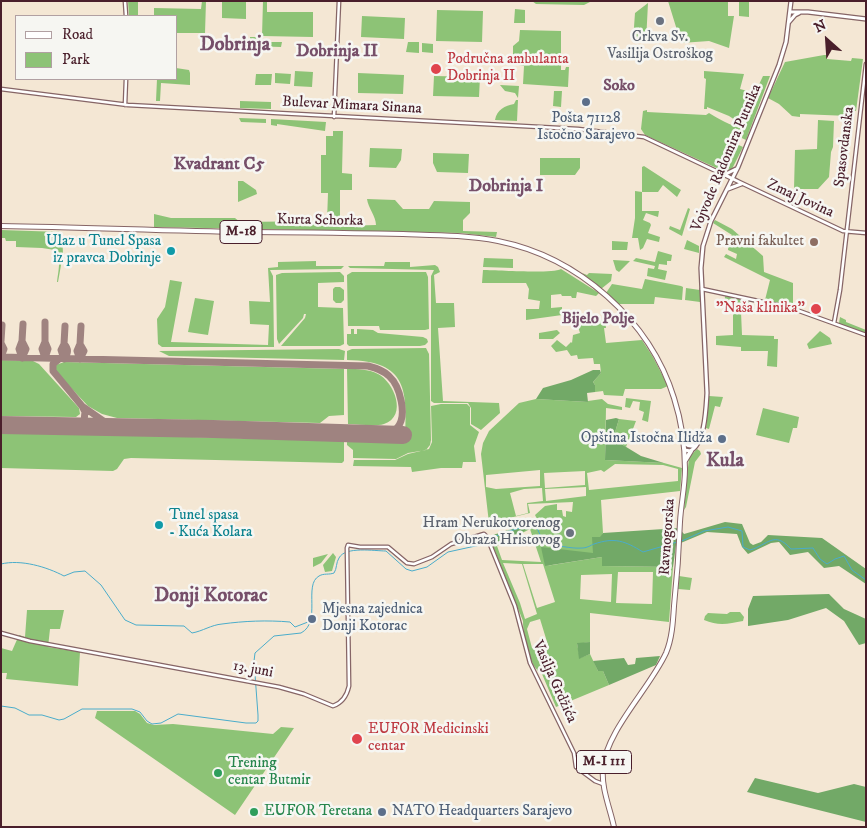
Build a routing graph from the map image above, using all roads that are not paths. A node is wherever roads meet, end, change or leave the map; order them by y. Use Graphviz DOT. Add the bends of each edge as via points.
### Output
graph roads {
  1 [pos="125,1"];
  2 [pos="339,1"];
  3 [pos="791,1"];
  4 [pos="790,10"];
  5 [pos="801,12"];
  6 [pos="126,15"];
  7 [pos="866,19"];
  8 [pos="789,23"];
  9 [pos="866,64"];
  10 [pos="126,80"];
  11 [pos="1,89"];
  12 [pos="125,105"];
  13 [pos="334,116"];
  14 [pos="738,167"];
  15 [pos="720,174"];
  16 [pos="726,174"];
  17 [pos="733,179"];
  18 [pos="743,185"];
  19 [pos="728,190"];
  20 [pos="1,226"];
  21 [pos="846,232"];
  22 [pos="866,233"];
  23 [pos="572,271"];
  24 [pos="702,289"];
  25 [pos="834,323"];
  26 [pos="866,335"];
  27 [pos="683,441"];
  28 [pos="696,446"];
  29 [pos="684,449"];
  30 [pos="691,451"];
  31 [pos="685,461"];
  32 [pos="348,547"];
  33 [pos="1,633"];
  34 [pos="604,784"];
  35 [pos="614,827"];
  1 -- 6 [label="street"];
  2 -- 13 [label="street"];
  3 -- 4 [label="main road, Vojvode Radomira Putnika"];
  4 -- 5 [label="main road"];
  4 -- 8 [label="main road, Vojvode Radomira Putnika"];
  5 -- 7 [label="main road"];
  5 -- 8 [label="main road"];
  8 -- 14 [label="main road, Vojvode Radomira Putnika" via="779,65"];
  9 -- 21 [label="street, Spasovdanska"];
  10 -- 12 [label="street"];
  11 -- 12 [label="street, Bulevar Mimara Sinana"];
  12 -- 13 [label="street, Bulevar Mimara Sinana"];
  13 -- 15 [label="street, Bulevar Mimara Sinana" via="578,129 644,137"];
  14 -- 16 [label="main road"];
  14 -- 17 [label="main road, Vojvode Radomira Putnika"];
  15 -- 16 [label="street"];
  15 -- 17 [label="street, Bulevar Mimara Sinana"];
  16 -- 17 [label="street"];
  17 -- 18 [label="street, Zmaj Jovina"];
  17 -- 19 [label="main road, Vojvode Radomira Putnika"];
  18 -- 19 [label="main road"];
  18 -- 21 [label="street, Zmaj Jovina"];
  19 -- 24 [label="main road, Vojvode Radomira Putnika" via="703,244"];
  20 -- 23 [label="main road, Kurta Schorka / M-18" via="481,238 546,257"];
  21 -- 22 [label="street"];
  21 -- 25 [label="street, Spasovdanska"];
  23 -- 27 [label="main road, Ravnogorska / M-I 111" via="611,300 636,327 656,356 674,399"];
  24 -- 25 [label="street" via="784,307"];
  24 -- 28 [label="main road, Vojvode Radomira Putnika" via="707,393 703,428"];
  25 -- 26 [label="street"];
  27 -- 28 [label="main road"];
  27 -- 29 [label="main road, Ravnogorska / M-I 111"];
  28 -- 29 [label="main road"];
  28 -- 30 [label="main road"];
  29 -- 30 [label="main road"];
  29 -- 31 [label="main road, Ravnogorska / M-I 111"];
  30 -- 31 [label="main road"];
  31 -- 34 [label="main road, Ravnogorska / M-I 111" via="669,643 663,659 609,745 604,763"];
  32 -- 33 [label="street, 13. juni" via="349,686 346,696 333,706 292,690"];
  32 -- 34 [label="street, Vasilja Grdžića" via="388,547 407,563 414,564 455,543 485,535 515,606 530,663 574,753 576,767"];
  34 -- 35 [label="main road, Ravnogorska / M-I 111"];
}
